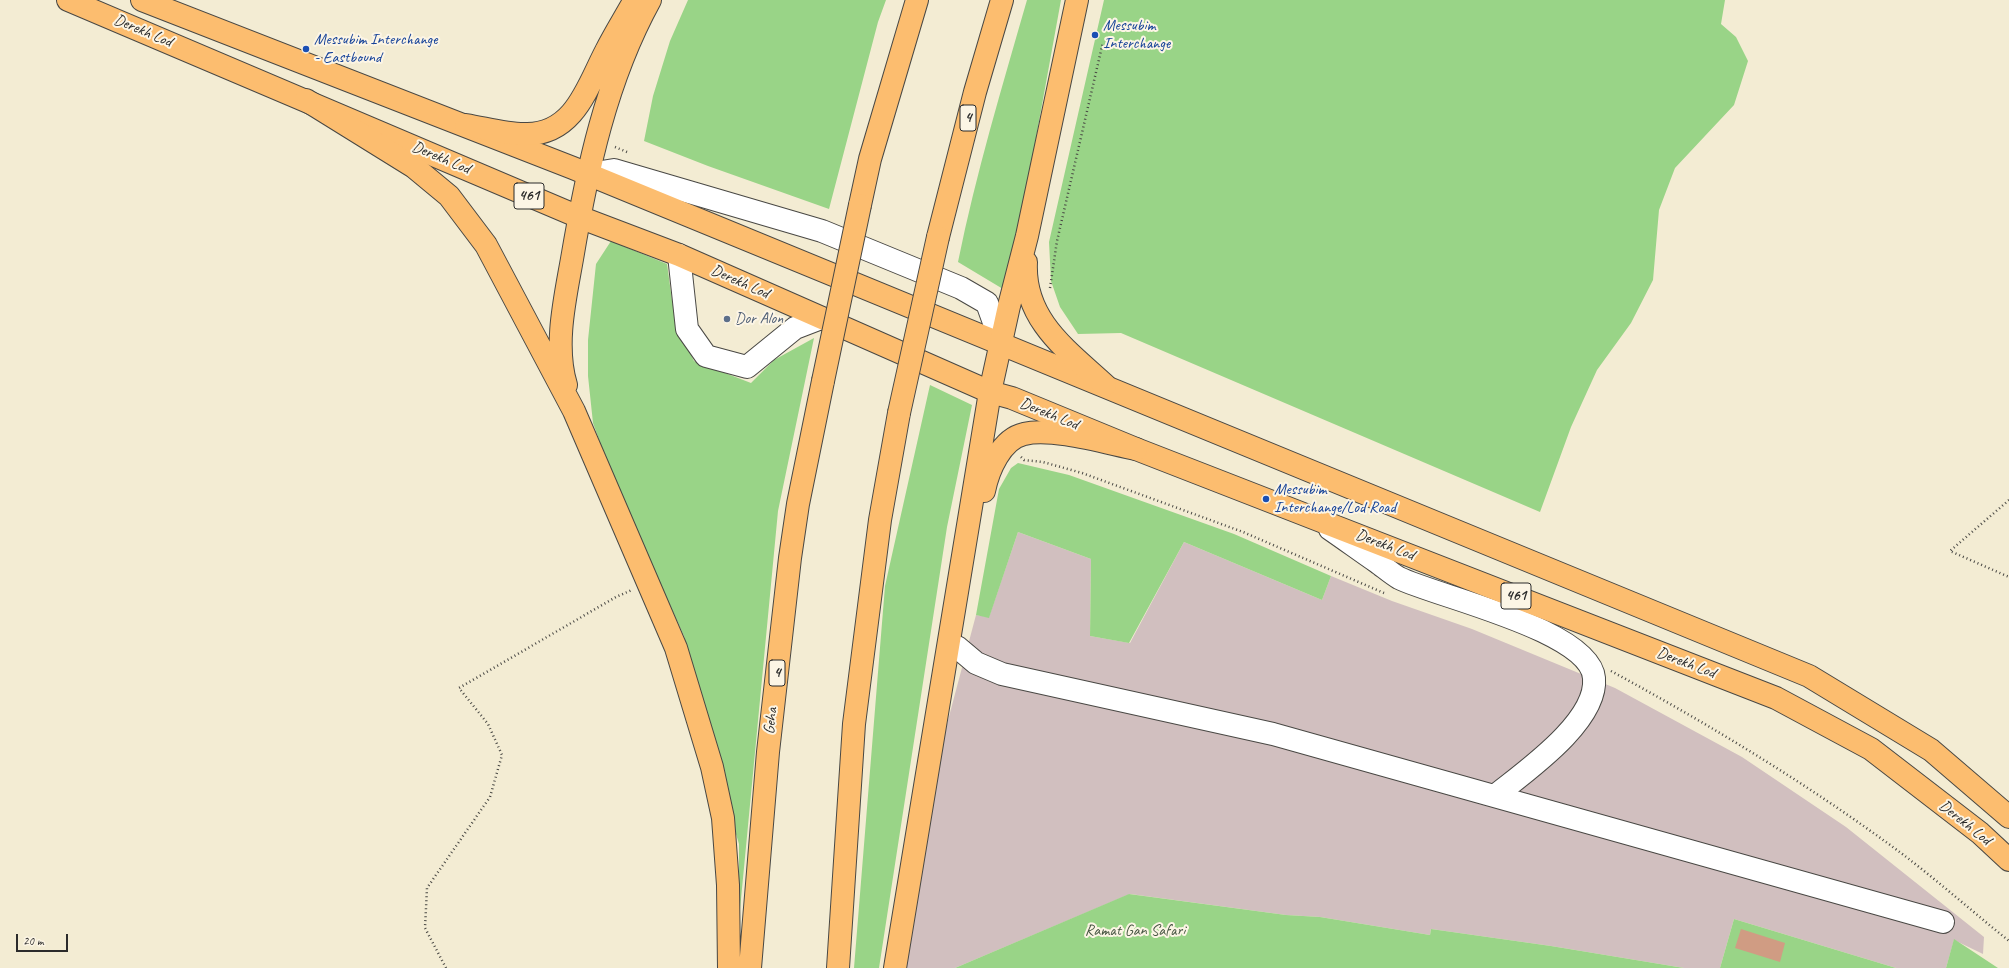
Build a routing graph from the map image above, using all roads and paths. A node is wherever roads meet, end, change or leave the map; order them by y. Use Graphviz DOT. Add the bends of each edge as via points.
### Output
graph roads {
  1 [pos="68,0"];
  2 [pos="142,0"];
  3 [pos="635,0"];
  4 [pos="650,0"];
  5 [pos="918,0"];
  6 [pos="1002,0"];
  7 [pos="1077,0"];
  8 [pos="1103,42"];
  9 [pos="306,100"];
  10 [pos="466,125"];
  11 [pos="589,174"];
  12 [pos="579,217"];
  13 [pos="1027,236"];
  14 [pos="679,255"];
  15 [pos="1049,294"];
  16 [pos="821,318"];
  17 [pos="1001,342"];
  18 [pos="1105,385"];
  19 [pos="990,392"];
  20 [pos="574,411"];
  21 [pos="1136,449"];
  22 [pos="2009,500"];
  23 [pos="1312,517"];
  24 [pos="2009,577"];
  25 [pos="647,583"];
  26 [pos="957,647"];
  27 [pos="932,741"];
  28 [pos="1496,796"];
  29 [pos="2009,817"];
  30 [pos="2009,860"];
  31 [pos="1943,922"];
  32 [pos="446,968"];
  33 [pos="729,968"];
  34 [pos="750,968"];
  35 [pos="838,968"];
  36 [pos="895,968"];
  1 -- 9 [label="main road, Derekh Lod / 461"];
  2 -- 10 [label="main road, Derekh Lod / 461"];
  3 -- 10 [label="main road" via="579,106 569,116 551,129 527,134"];
  4 -- 11 [label="main road" via="623,56 604,108"];
  5 -- 34 [label="main road, Geha / 4, bridge" via="870,159 798,504 768,752"];
  6 -- 35 [label="main road, 4, bridge" via="938,237 899,413 880,520 855,717"];
  7 -- 13 [label="main road"];
  8 -- 15 [label="path" via="1058,241"];
  9 -- 12 [label="main road, Derekh Lod / 461"];
  9 -- 20 [label="main road" via="414,167 449,196 486,244"];
  10 -- 11 [label="main road, Derekh Lod / 461"];
  11 -- 12 [label="main road"];
  11 -- 17 [label="main road, Derekh Lod / 461"];
  11 -- 17 [label="lane" via="614,170 822,231 947,282 987,303"];
  12 -- 14 [label="main road, Derekh Lod / 461"];
  12 -- 20 [label="main road" via="565,296 560,343 565,382"];
  13 -- 17 [label="main road"];
  13 -- 18 [label="main road" via="1026,273 1036,313 1053,337"];
  14 -- 16 [label="main road, Derekh Lod / 461"];
  14 -- 16 [label="lane" via="687,329 706,356 747,367 795,328"];
  16 -- 19 [label="main road, Derekh Lod / 461"];
  17 -- 18 [label="main road, Derekh Lod / 461"];
  17 -- 19 [label="main road"];
  18 -- 29 [label="main road, Derekh Lod / 461" via="1809,676 1932,750"];
  19 -- 21 [label="main road, Derekh Lod / 461" via="1012,398"];
  19 -- 27 [label="main road"];
  20 -- 25 [label="main road"];
  21 -- 23 [label="main road, Derekh Lod / 461"];
  21 -- 26 [label="main road" via="1058,433 1024,434 1010,441 997,457 986,480"];
  22 -- 24 [label="path" via="1950,551"];
  23 -- 28 [label="lane" via="1399,578 1537,628 1568,644 1592,669 1593,690 1583,713 1561,741"];
  23 -- 30 [label="main road, Derekh Lod / 461" via="1776,698 1870,750 1980,833"];
  25 -- 32 [label="path" via="616,597 459,688 488,724 502,755 490,797 427,888 425,928"];
  25 -- 33 [label="main road" via="676,648 712,767 723,818 728,885"];
  26 -- 27 [label="main road"];
  26 -- 28 [label="lane" via="976,662 1002,674 1273,734"];
  27 -- 36 [label="main road"];
  28 -- 31 [label="lane"];
}
